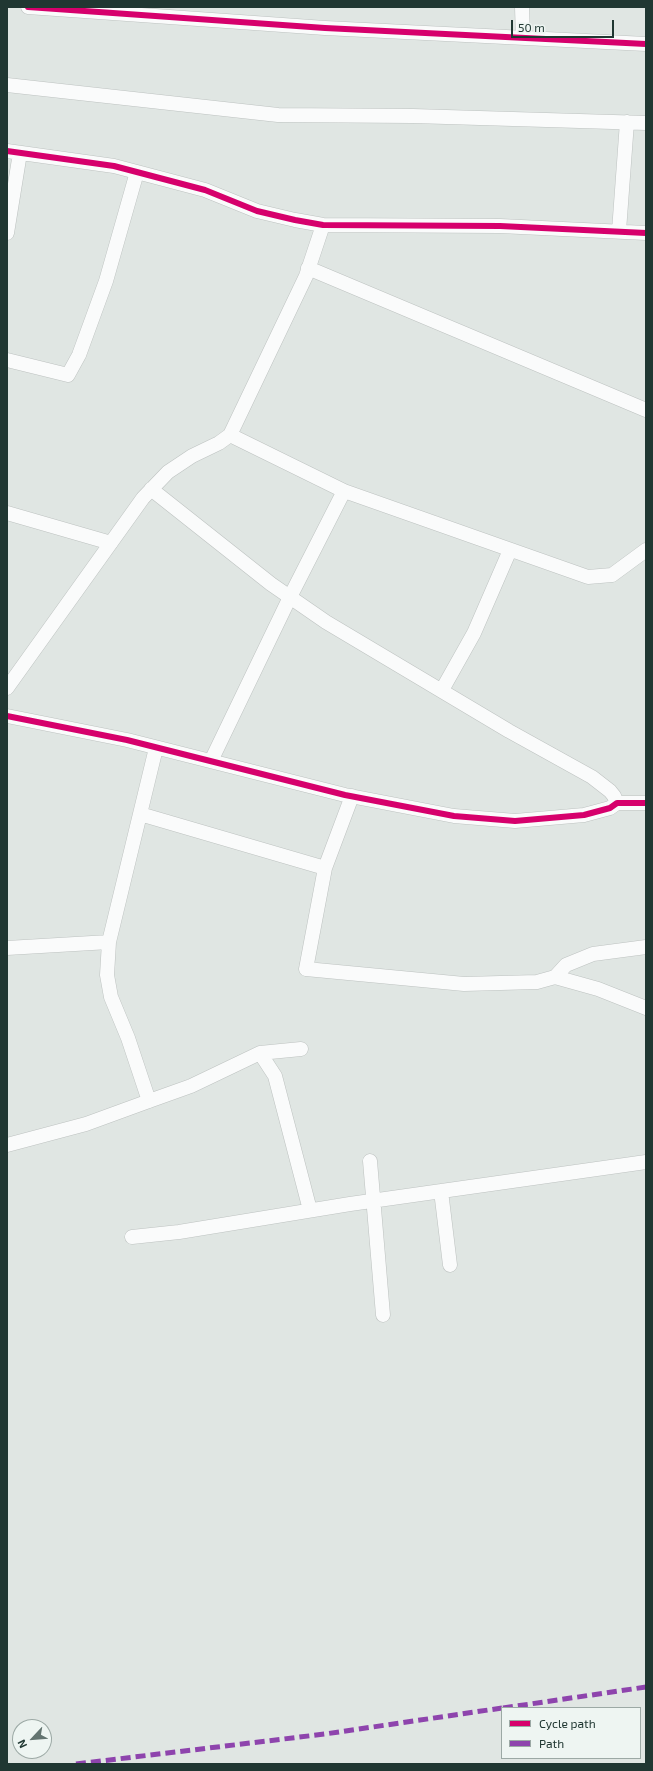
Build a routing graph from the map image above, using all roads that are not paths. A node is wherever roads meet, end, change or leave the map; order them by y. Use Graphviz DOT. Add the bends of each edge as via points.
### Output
graph roads {
  1 [pos="28,7"];
  2 [pos="522,7"];
  3 [pos="523,38"];
  4 [pos="646,44"];
  5 [pos="7,85"];
  6 [pos="627,122"];
  7 [pos="646,123"];
  8 [pos="14,152"];
  9 [pos="137,172"];
  10 [pos="323,224"];
  11 [pos="619,231"];
  12 [pos="7,232"];
  13 [pos="646,233"];
  14 [pos="308,268"];
  15 [pos="7,360"];
  16 [pos="646,410"];
  17 [pos="230,435"];
  18 [pos="151,489"];
  19 [pos="344,492"];
  20 [pos="7,513"];
  21 [pos="111,543"];
  22 [pos="510,550"];
  23 [pos="646,550"];
  24 [pos="290,597"];
  25 [pos="7,688"];
  26 [pos="442,690"];
  27 [pos="7,716"];
  28 [pos="156,748"];
  29 [pos="210,761"];
  30 [pos="352,796"];
  31 [pos="616,803"];
  32 [pos="646,803"];
  33 [pos="140,814"];
  34 [pos="325,868"];
  35 [pos="109,942"];
  36 [pos="646,947"];
  37 [pos="7,948"];
  38 [pos="555,977"];
  39 [pos="646,1008"];
  40 [pos="301,1049"];
  41 [pos="260,1053"];
  42 [pos="149,1102"];
  43 [pos="7,1145"];
  44 [pos="370,1161"];
  45 [pos="646,1162"];
  46 [pos="441,1191"];
  47 [pos="374,1201"];
  48 [pos="310,1210"];
  49 [pos="132,1238"];
  50 [pos="450,1265"];
  51 [pos="382,1315"];
  1 -- 3 [label="street" via="325,28"];
  2 -- 3 [label="street"];
  3 -- 4 [label="street"];
  5 -- 6 [label="street" via="278,114"];
  6 -- 7 [label="street"];
  6 -- 11 [label="street"];
  8 -- 9 [label="street" via="114,166"];
  8 -- 12 [label="street"];
  9 -- 10 [label="street" via="204,190 257,211"];
  9 -- 15 [label="street" via="106,281 79,355 68,375"];
  10 -- 11 [label="street" via="500,226"];
  10 -- 14 [label="street"];
  11 -- 13 [label="street"];
  14 -- 16 [label="street"];
  14 -- 17 [label="street"];
  17 -- 18 [label="street" via="168,472"];
  17 -- 19 [label="street"];
  18 -- 21 [label="street"];
  18 -- 24 [label="street"];
  19 -- 22 [label="street"];
  19 -- 24 [label="street"];
  20 -- 21 [label="street"];
  21 -- 25 [label="street"];
  22 -- 23 [label="street" via="588,577 612,575"];
  22 -- 26 [label="street" via="474,633"];
  24 -- 26 [label="street" via="326,622"];
  24 -- 29 [label="street"];
  26 -- 31 [label="street" via="592,777 610,791"];
  27 -- 28 [label="street"];
  28 -- 29 [label="street"];
  28 -- 33 [label="street"];
  29 -- 30 [label="street"];
  30 -- 31 [label="street" via="454,816 515,821 584,815 610,808"];
  30 -- 34 [label="street"];
  31 -- 32 [label="street"];
  33 -- 34 [label="street"];
  33 -- 35 [label="street"];
  34 -- 38 [label="street" via="306,970 464,984 537,982"];
  35 -- 37 [label="street"];
  35 -- 42 [label="street" via="107,975 111,997 128,1038"];
  36 -- 38 [label="street" via="593,954 566,965"];
  38 -- 39 [label="street" via="598,989"];
  40 -- 41 [label="street"];
  41 -- 42 [label="street" via="191,1086"];
  41 -- 48 [label="street" via="275,1076"];
  42 -- 43 [label="street" via="86,1124"];
  44 -- 47 [label="street"];
  45 -- 46 [label="street"];
  46 -- 47 [label="street"];
  46 -- 50 [label="street"];
  47 -- 48 [label="street"];
  47 -- 51 [label="street"];
  48 -- 49 [label="street"];
}
